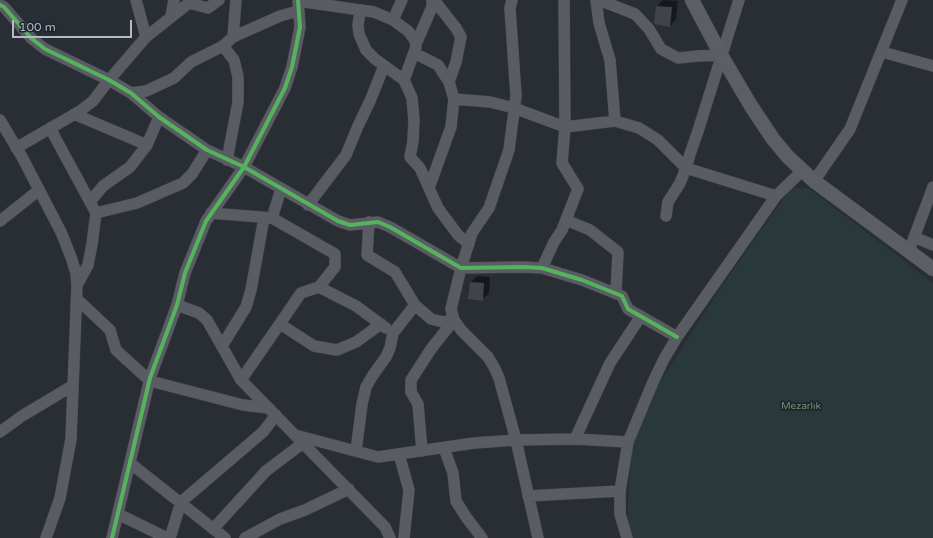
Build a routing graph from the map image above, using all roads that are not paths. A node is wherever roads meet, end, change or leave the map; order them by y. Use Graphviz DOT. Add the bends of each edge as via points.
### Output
graph roads {
  1 [pos="136,0"];
  2 [pos="174,0"];
  3 [pos="219,0"];
  4 [pos="236,0"];
  5 [pos="402,0"];
  6 [pos="433,0"];
  7 [pos="512,0"];
  8 [pos="564,0"];
  9 [pos="598,0"];
  10 [pos="692,0"];
  11 [pos="739,0"];
  12 [pos="902,0"];
  13 [pos="3,4"];
  14 [pos="298,4"];
  15 [pos="360,11"];
  16 [pos="171,16"];
  17 [pos="393,20"];
  18 [pos="146,37"];
  19 [pos="233,37"];
  20 [pos="223,46"];
  21 [pos="415,49"];
  22 [pos="882,52"];
  23 [pos="722,55"];
  24 [pos="384,66"];
  25 [pos="933,66"];
  26 [pos="109,80"];
  27 [pos="404,80"];
  28 [pos="449,82"];
  29 [pos="130,93"];
  30 [pos="454,99"];
  31 [pos="514,108"];
  32 [pos="74,114"];
  33 [pos="159,117"];
  34 [pos="0,120"];
  35 [pos="616,120"];
  36 [pos="565,127"];
  37 [pos="50,128"];
  38 [pos="146,145"];
  39 [pos="16,148"];
  40 [pos="207,150"];
  41 [pos="227,160"];
  42 [pos="244,168"];
  43 [pos="686,168"];
  44 [pos="802,171"];
  45 [pos="814,181"];
  46 [pos="429,188"];
  47 [pos="281,189"];
  48 [pos="39,190"];
  49 [pos="932,191"];
  50 [pos="776,196"];
  51 [pos="90,202"];
  52 [pos="308,205"];
  53 [pos="96,213"];
  54 [pos="212,213"];
  55 [pos="666,216"];
  56 [pos="268,218"];
  57 [pos="566,220"];
  58 [pos="0,221"];
  59 [pos="369,222"];
  60 [pos="914,237"];
  61 [pos="469,244"];
  62 [pos="933,245"];
  63 [pos="908,251"];
  64 [pos="933,266"];
  65 [pos="461,268"];
  66 [pos="542,268"];
  67 [pos="933,269"];
  68 [pos="77,285"];
  69 [pos="319,287"];
  70 [pos="616,292"];
  71 [pos="77,299"];
  72 [pos="177,304"];
  73 [pos="415,305"];
  74 [pos="641,316"];
  75 [pos="454,320"];
  76 [pos="280,324"];
  77 [pos="381,324"];
  78 [pos="393,333"];
  79 [pos="677,337"];
  80 [pos="222,346"];
  81 [pos="241,380"];
  82 [pos="150,381"];
  83 [pos="72,386"];
  84 [pos="272,412"];
  85 [pos="0,432"];
  86 [pos="299,439"];
  87 [pos="575,439"];
  88 [pos="516,440"];
  89 [pos="628,442"];
  90 [pos="444,448"];
  91 [pos="356,451"];
  92 [pos="422,451"];
  93 [pos="399,454"];
  94 [pos="130,463"];
  95 [pos="349,489"];
  96 [pos="620,491"];
  97 [pos="528,496"];
  98 [pos="181,502"];
  99 [pos="118,514"];
  100 [pos="213,530"];
  101 [pos="46,538"];
  102 [pos="112,538"];
  103 [pos="167,538"];
  104 [pos="170,538"];
  105 [pos="225,538"];
  106 [pos="245,538"];
  107 [pos="390,538"];
  108 [pos="404,538"];
  109 [pos="482,538"];
  110 [pos="538,538"];
  111 [pos="627,538"];
  1 -- 18 [label="street"];
  2 -- 16 [label="street"];
  3 -- 16 [label="street" via="208,8 189,3"];
  4 -- 19 [label="street"];
  5 -- 17 [label="street"];
  6 -- 21 [label="street"];
  6 -- 28 [label="street" via="461,38"];
  7 -- 31 [label="street" via="510,8 516,96"];
  8 -- 36 [label="street"];
  9 -- 23 [label="street" via="635,14 649,29 661,49 678,58"];
  9 -- 35 [label="street" via="599,23 610,60"];
  10 -- 23 [label="main road"];
  11 -- 23 [label="street"];
  12 -- 22 [label="street"];
  13 -- 26 [label="street" via="31,38 45,48"];
  14 -- 15 [label="street"];
  14 -- 19 [label="street" via="280,16"];
  14 -- 42 [label="street" via="300,27 285,88"];
  15 -- 17 [label="street" via="374,12"];
  15 -- 24 [label="street" via="358,25 362,43"];
  16 -- 18 [label="street"];
  17 -- 21 [label="street" via="415,40"];
  18 -- 26 [label="street"];
  19 -- 20 [label="street"];
  20 -- 29 [label="street" via="191,62 174,78 146,91"];
  20 -- 41 [label="street" via="234,60 238,77 238,102"];
  21 -- 27 [label="street"];
  21 -- 28 [label="street" via="438,65"];
  22 -- 25 [label="street"];
  22 -- 45 [label="street" via="850,129"];
  23 -- 43 [label="street"];
  23 -- 44 [label="main road" via="773,139"];
  24 -- 27 [label="street"];
  24 -- 52 [label="street" via="346,155"];
  26 -- 29 [label="street"];
  26 -- 32 [label="street" via="93,101"];
  27 -- 46 [label="street" via="412,98 414,120 410,157 420,168"];
  28 -- 30 [label="street"];
  29 -- 33 [label="street"];
  30 -- 31 [label="street" via="490,102"];
  30 -- 46 [label="street" via="451,127"];
  31 -- 36 [label="street"];
  31 -- 61 [label="street" via="509,150 489,208 472,233"];
  32 -- 37 [label="street"];
  32 -- 38 [label="street"];
  33 -- 38 [label="street"];
  33 -- 40 [label="street"];
  34 -- 39 [label="street"];
  35 -- 36 [label="street"];
  35 -- 43 [label="street" via="639,128 658,140"];
  36 -- 57 [label="street" via="562,163 578,189"];
  37 -- 39 [label="street"];
  37 -- 51 [label="street"];
  38 -- 51 [label="street" via="130,167 103,186"];
  39 -- 48 [label="street"];
  40 -- 41 [label="street"];
  40 -- 53 [label="street" via="183,183 137,203"];
  41 -- 42 [label="street"];
  42 -- 47 [label="street"];
  42 -- 54 [label="street"];
  43 -- 50 [label="street"];
  43 -- 55 [label="street" via="668,202"];
  44 -- 45 [label="main road"];
  44 -- 50 [label="street"];
  45 -- 63 [label="main road"];
  46 -- 61 [label="street" via="438,208 458,235"];
  47 -- 52 [label="street"];
  47 -- 56 [label="street"];
  48 -- 58 [label="street"];
  48 -- 68 [label="street" via="63,238 76,273"];
  49 -- 60 [label="street"];
  50 -- 79 [label="street"];
  51 -- 53 [label="street"];
  52 -- 59 [label="street" via="350,225"];
  53 -- 68 [label="street" via="88,265"];
  54 -- 56 [label="street"];
  54 -- 72 [label="street" via="206,221 185,273"];
  56 -- 69 [label="street" via="335,254 335,267"];
  56 -- 80 [label="street" via="246,307"];
  57 -- 66 [label="street"];
  57 -- 70 [label="street" via="590,230 618,252"];
  59 -- 65 [label="street" via="378,222 390,227"];
  59 -- 73 [label="street" via="367,255 395,272"];
  60 -- 62 [label="street"];
  60 -- 63 [label="street"];
  61 -- 65 [label="street"];
  63 -- 64 [label="main road"];
  63 -- 67 [label="main road"];
  65 -- 66 [label="street"];
  65 -- 75 [label="street" via="450,309"];
  66 -- 70 [label="street"];
  68 -- 71 [label="street"];
  69 -- 76 [label="street" via="301,293"];
  69 -- 77 [label="street" via="356,306"];
  70 -- 74 [label="street" via="622,296 628,309"];
  71 -- 82 [label="street" via="110,330 116,350"];
  71 -- 83 [label="street"];
  72 -- 80 [label="street" via="199,313 207,320"];
  72 -- 82 [label="street"];
  73 -- 75 [label="street" via="431,318 443,322"];
  73 -- 78 [label="street"];
  74 -- 79 [label="street"];
  74 -- 87 [label="street" via="610,363"];
  75 -- 88 [label="street" via="494,367"];
  75 -- 92 [label="street" via="411,380 411,392 418,404"];
  76 -- 77 [label="street" via="314,346 337,350 356,342"];
  76 -- 81 [label="street"];
  77 -- 78 [label="street"];
  78 -- 91 [label="street" via="386,357 366,387"];
  79 -- 89 [label="street" via="653,382"];
  80 -- 81 [label="street"];
  81 -- 84 [label="street"];
  82 -- 84 [label="street"];
  82 -- 94 [label="street"];
  83 -- 85 [label="street"];
  83 -- 101 [label="street" via="71,439 60,498"];
  84 -- 86 [label="street"];
  84 -- 98 [label="street" via="263,432"];
  86 -- 91 [label="street"];
  86 -- 95 [label="street"];
  86 -- 100 [label="street" via="266,471"];
  87 -- 88 [label="street"];
  87 -- 89 [label="street"];
  88 -- 90 [label="street"];
  88 -- 97 [label="street"];
  89 -- 96 [label="street"];
  90 -- 92 [label="street"];
  90 -- 109 [label="street" via="454,473 456,501"];
  91 -- 93 [label="street" via="378,457"];
  92 -- 93 [label="street"];
  93 -- 108 [label="street" via="409,490"];
  94 -- 98 [label="street"];
  94 -- 99 [label="street"];
  95 -- 106 [label="street" via="280,519"];
  95 -- 107 [label="street" via="385,527"];
  96 -- 97 [label="street"];
  96 -- 111 [label="street" via="620,514"];
  97 -- 110 [label="street"];
  98 -- 100 [label="street"];
  98 -- 104 [label="street"];
  99 -- 102 [label="street"];
  99 -- 103 [label="street"];
  100 -- 105 [label="street"];
}
